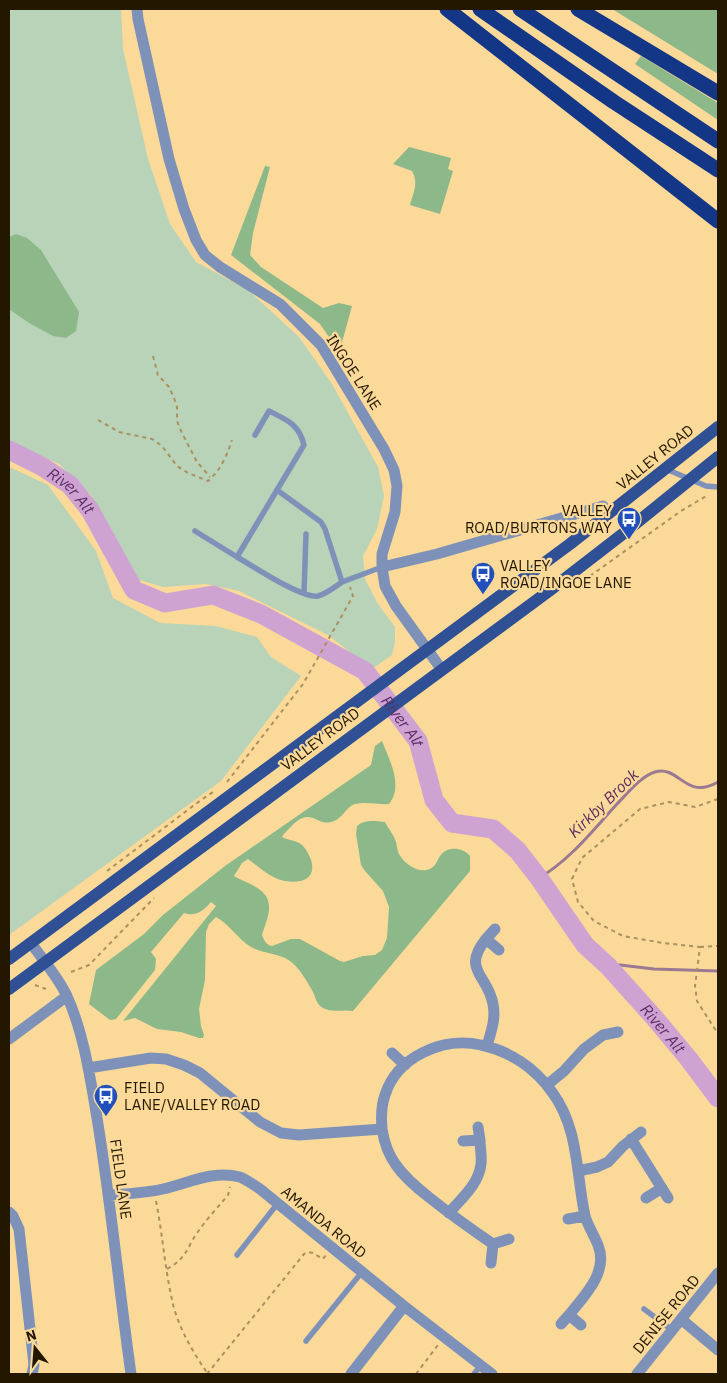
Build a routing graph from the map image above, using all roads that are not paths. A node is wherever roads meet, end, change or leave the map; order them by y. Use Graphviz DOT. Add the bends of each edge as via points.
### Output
graph roads {
  1 [pos="137,9"];
  2 [pos="447,9"];
  3 [pos="480,9"];
  4 [pos="520,9"];
  5 [pos="578,9"];
  6 [pos="718,93"];
  7 [pos="718,141"];
  8 [pos="718,170"];
  9 [pos="718,221"];
  10 [pos="718,427"];
  11 [pos="255,435"];
  12 [pos="718,457"];
  13 [pos="666,469"];
  14 [pos="691,480"];
  15 [pos="718,487"];
  16 [pos="277,490"];
  17 [pos="603,506"];
  18 [pos="196,531"];
  19 [pos="306,534"];
  20 [pos="237,557"];
  21 [pos="382,567"];
  22 [pos="345,581"];
  23 [pos="304,594"];
  24 [pos="427,650"];
  25 [pos="442,670"];
  26 [pos="495,929"];
  27 [pos="486,939"];
  28 [pos="31,943"];
  29 [pos="499,950"];
  30 [pos="9,959"];
  31 [pos="46,963"];
  32 [pos="9,989"];
  33 [pos="67,996"];
  34 [pos="618,1032"];
  35 [pos="9,1038"];
  36 [pos="487,1046"];
  37 [pos="392,1053"];
  38 [pos="405,1065"];
  39 [pos="88,1068"];
  40 [pos="547,1085"];
  41 [pos="478,1127"];
  42 [pos="382,1129"];
  43 [pos="641,1132"];
  44 [pos="631,1139"];
  45 [pos="480,1140"];
  46 [pos="463,1141"];
  47 [pos="578,1171"];
  48 [pos="662,1188"];
  49 [pos="109,1195"];
  50 [pos="646,1198"];
  51 [pos="668,1198"];
  52 [pos="278,1203"];
  53 [pos="9,1212"];
  54 [pos="449,1213"];
  55 [pos="585,1216"];
  56 [pos="568,1219"];
  57 [pos="509,1239"];
  58 [pos="493,1244"];
  59 [pos="237,1255"];
  60 [pos="491,1263"];
  61 [pos="362,1272"];
  62 [pos="718,1273"];
  63 [pos="404,1306"];
  64 [pos="644,1309"];
  65 [pos="681,1319"];
  66 [pos="581,1326"];
  67 [pos="672,1331"];
  68 [pos="306,1341"];
  69 [pos="718,1350"];
  70 [pos="478,1370"];
  71 [pos="32,1374"];
  72 [pos="131,1374"];
  73 [pos="351,1374"];
  74 [pos="492,1374"];
  75 [pos="637,1374"];
  1 -- 21 [label="street, INGOE LANE" via="168,159 196,240 205,254 220,267 280,304 321,345 394,470 398,486 395,512 382,554"];
  2 -- 9 [label="highway"];
  3 -- 8 [label="highway"];
  4 -- 7 [label="highway"];
  5 -- 6 [label="highway"];
  10 -- 13 [label="main road, VALLEY ROAD"];
  11 -- 16 [label="lane" via="269,411 292,422 302,438 304,445"];
  12 -- 14 [label="main road, VALLEY ROAD"];
  13 -- 14 [label="lane"];
  13 -- 24 [label="main road, VALLEY ROAD"];
  14 -- 15 [label="lane"];
  14 -- 25 [label="main road, VALLEY ROAD"];
  16 -- 20 [label="lane"];
  16 -- 22 [label="lane" via="321,522"];
  17 -- 21 [label="street"];
  18 -- 20 [label="lane"];
  19 -- 23 [label="lane"];
  20 -- 23 [label="lane"];
  21 -- 22 [label="lane"];
  21 -- 24 [label="street, INGOE LANE" via="385,586"];
  22 -- 23 [label="lane" via="318,596"];
  24 -- 25 [label="street, INGOE LANE"];
  24 -- 28 [label="main road, VALLEY ROAD"];
  25 -- 31 [label="main road, VALLEY ROAD"];
  26 -- 27 [label="street"];
  27 -- 29 [label="street"];
  27 -- 36 [label="street" via="477,951 475,962 494,1006 494,1023"];
  28 -- 30 [label="main road, VALLEY ROAD"];
  28 -- 31 [label="street, FIELD LANE"];
  31 -- 32 [label="main road, VALLEY ROAD"];
  31 -- 33 [label="street, FIELD LANE"];
  33 -- 35 [label="street"];
  33 -- 39 [label="street, FIELD LANE"];
  34 -- 40 [label="street" via="604,1035 584,1049"];
  36 -- 38 [label="street" via="462,1043 440,1046 427,1050"];
  36 -- 40 [label="street" via="514,1058"];
  37 -- 38 [label="street"];
  38 -- 42 [label="street" via="390,1082 385,1094"];
  39 -- 42 [label="street" via="151,1058 166,1059 200,1073 260,1122 281,1133 299,1135"];
  39 -- 49 [label="street, FIELD LANE"];
  40 -- 47 [label="street" via="569,1124"];
  41 -- 45 [label="street"];
  42 -- 54 [label="street" via="386,1147 401,1172"];
  43 -- 44 [label="street"];
  44 -- 47 [label="street" via="608,1162"];
  44 -- 48 [label="street"];
  45 -- 46 [label="street"];
  45 -- 54 [label="street" via="478,1177"];
  47 -- 55 [label="street"];
  48 -- 50 [label="street"];
  48 -- 51 [label="street"];
  49 -- 52 [label="street, AMANDA ROAD" via="154,1191 215,1175 248,1181"];
  49 -- 72 [label="street, FIELD LANE"];
  52 -- 59 [label="lane"];
  52 -- 61 [label="street, AMANDA ROAD"];
  53 -- 71 [label="street" via="19,1229 34,1365"];
  54 -- 58 [label="street"];
  55 -- 56 [label="street"];
  55 -- 66 [label="street" via="600,1250 600,1264 595,1280 565,1320"];
  57 -- 58 [label="street"];
  58 -- 60 [label="street"];
  61 -- 63 [label="street, AMANDA ROAD"];
  61 -- 68 [label="lane"];
  62 -- 65 [label="street, DENISE ROAD"];
  63 -- 70 [label="street, AMANDA ROAD" via="445,1338"];
  63 -- 73 [label="street"];
  64 -- 67 [label="lane"];
  65 -- 67 [label="street, DENISE ROAD"];
  65 -- 69 [label="street"];
  67 -- 75 [label="street, DENISE ROAD"];
  70 -- 74 [label="street, AMANDA ROAD"];
}
